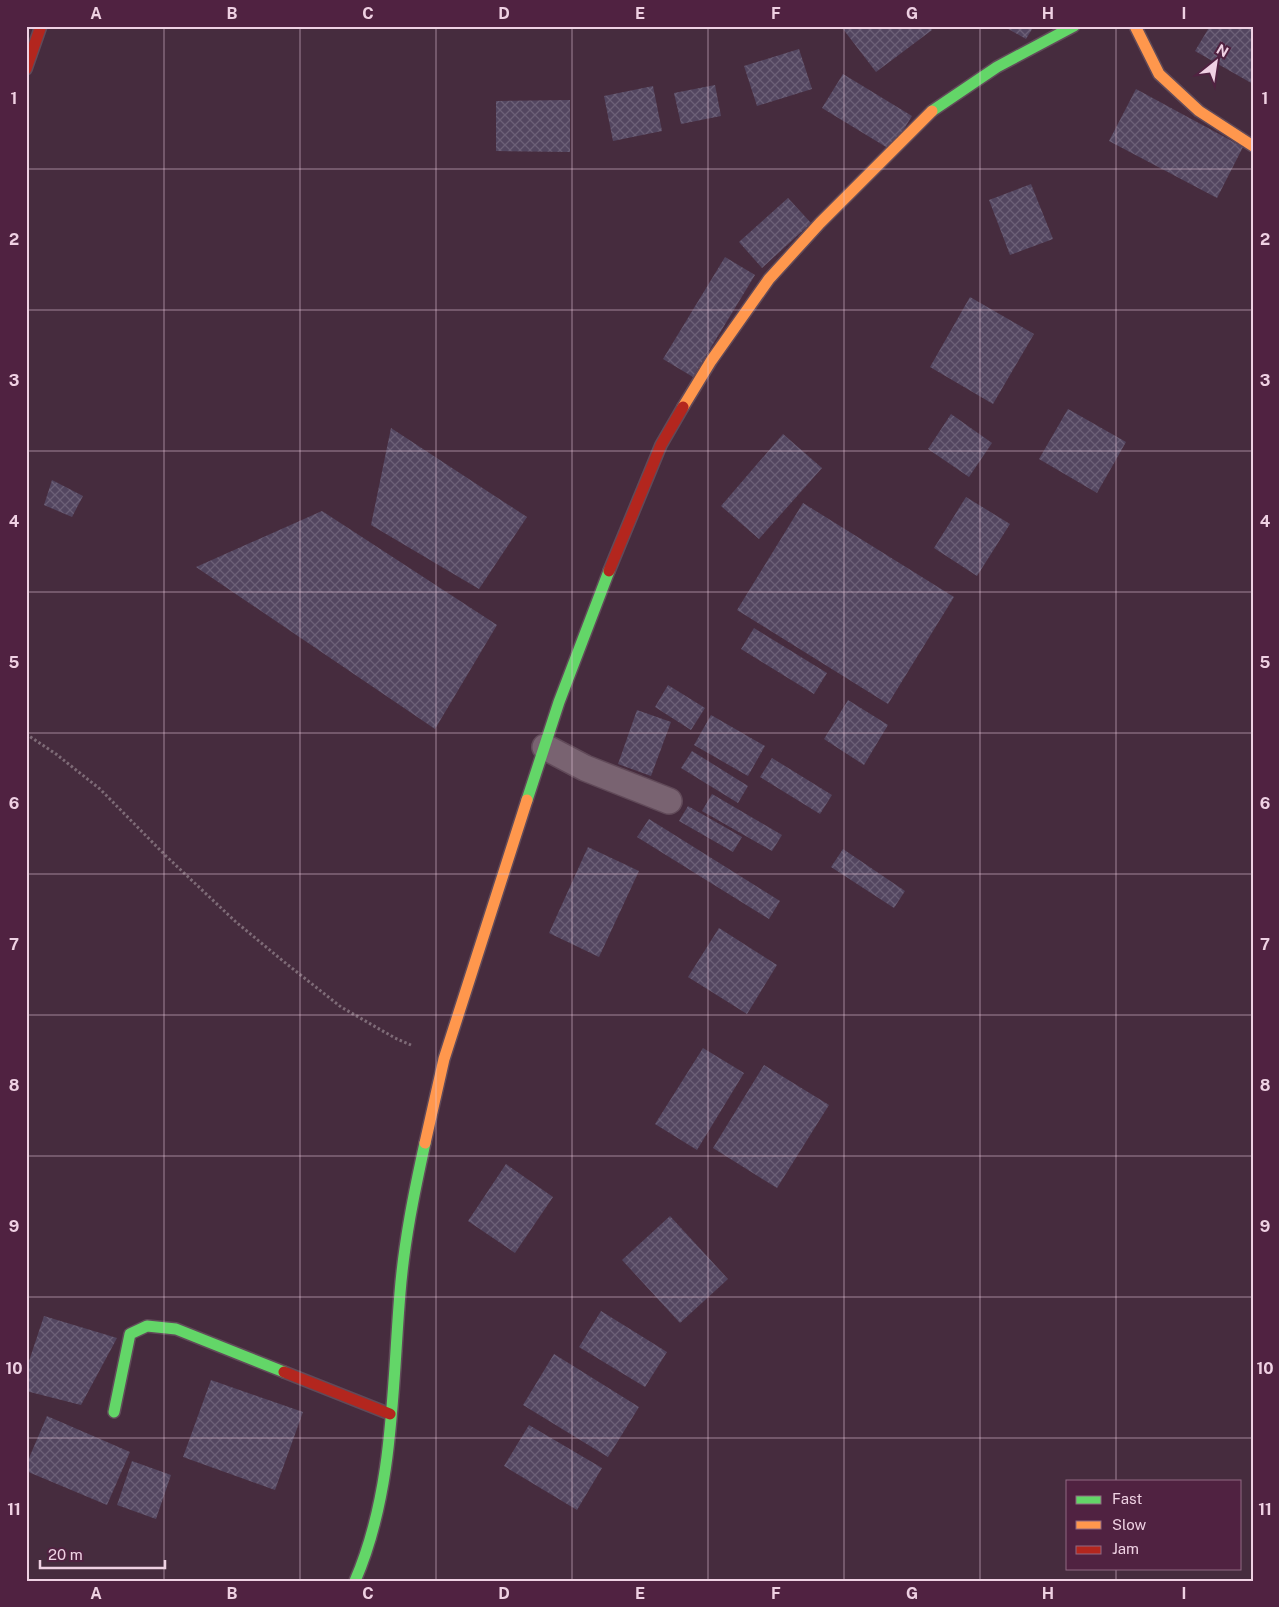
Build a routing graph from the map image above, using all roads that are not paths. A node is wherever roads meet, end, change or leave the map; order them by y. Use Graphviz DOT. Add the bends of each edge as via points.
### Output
graph roads {
  1 [pos="41,26"];
  2 [pos="1074,26"];
  3 [pos="1135,26"];
  4 [pos="26,69"];
  5 [pos="1253,146"];
  6 [pos="545,748"];
  7 [pos="669,801"];
  8 [pos="114,1412"];
  9 [pos="390,1414"];
  10 [pos="355,1581"];
  1 -- 4 [label="street"];
  2 -- 6 [label="street" via="997,67 933,110 769,278 711,362 661,445 619,545 559,702"];
  3 -- 5 [label="street" via="1159,74 1199,111"];
  6 -- 7 [label="lane" via="585,768"];
  6 -- 9 [label="street" via="444,1059 411,1205"];
  8 -- 9 [label="street" via="130,1334 147,1326 176,1329"];
  9 -- 10 [label="street" via="386,1473 366,1556"];
}
